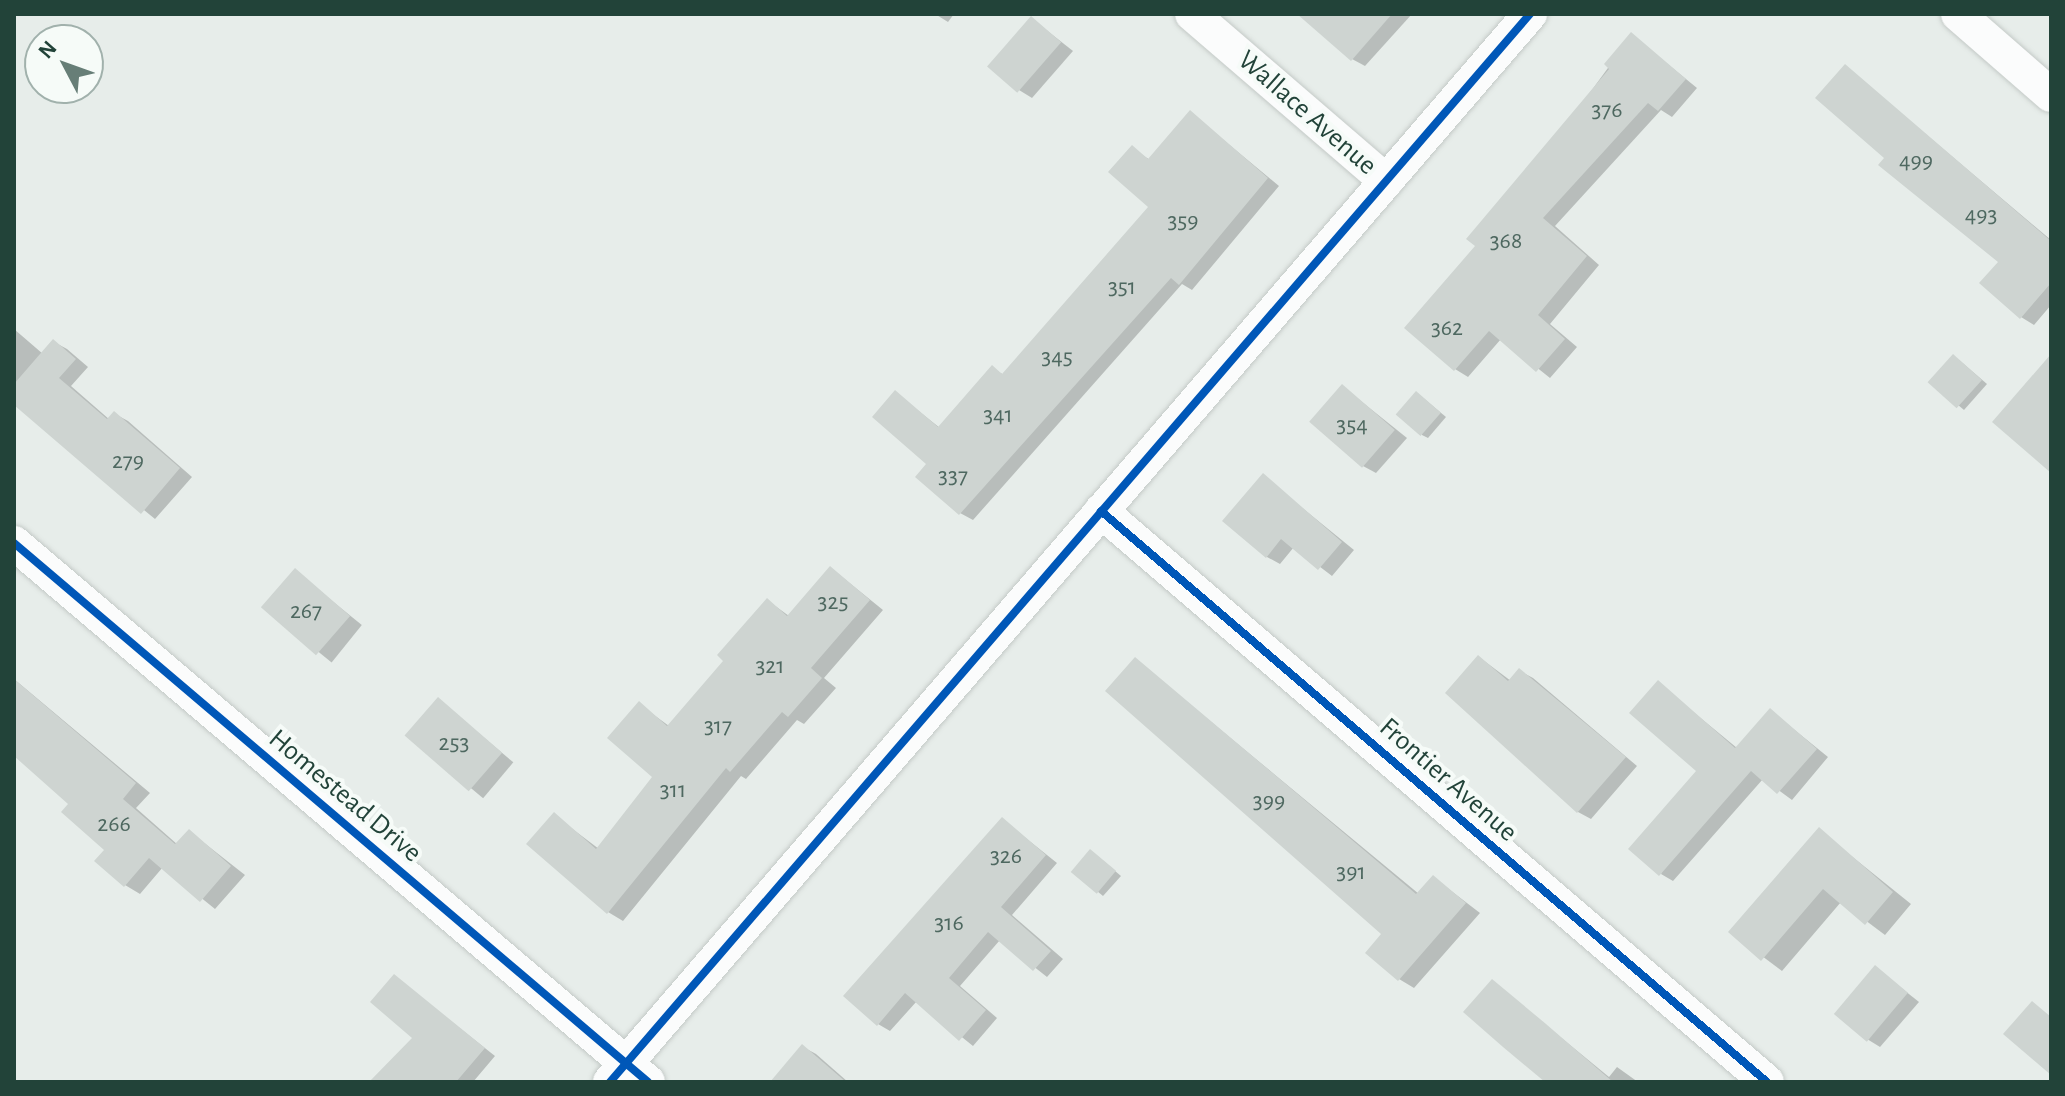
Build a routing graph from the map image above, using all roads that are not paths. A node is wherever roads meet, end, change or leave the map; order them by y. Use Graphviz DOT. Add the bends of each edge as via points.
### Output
graph roads {
  1 [pos="1192,14"];
  2 [pos="1530,14"];
  3 [pos="1958,14"];
  4 [pos="2051,95"];
  5 [pos="1386,181"];
  6 [pos="1101,511"];
  7 [pos="14,543"];
  8 [pos="628,1076"];
  9 [pos="1767,1082"];
  1 -- 5 [label="street, Wallace Avenue"];
  2 -- 5 [label="street"];
  3 -- 4 [label="street"];
  5 -- 6 [label="street"];
  6 -- 8 [label="street"];
  6 -- 9 [label="street, Frontier Avenue"];
  7 -- 8 [label="street, Homestead Drive"];
}
